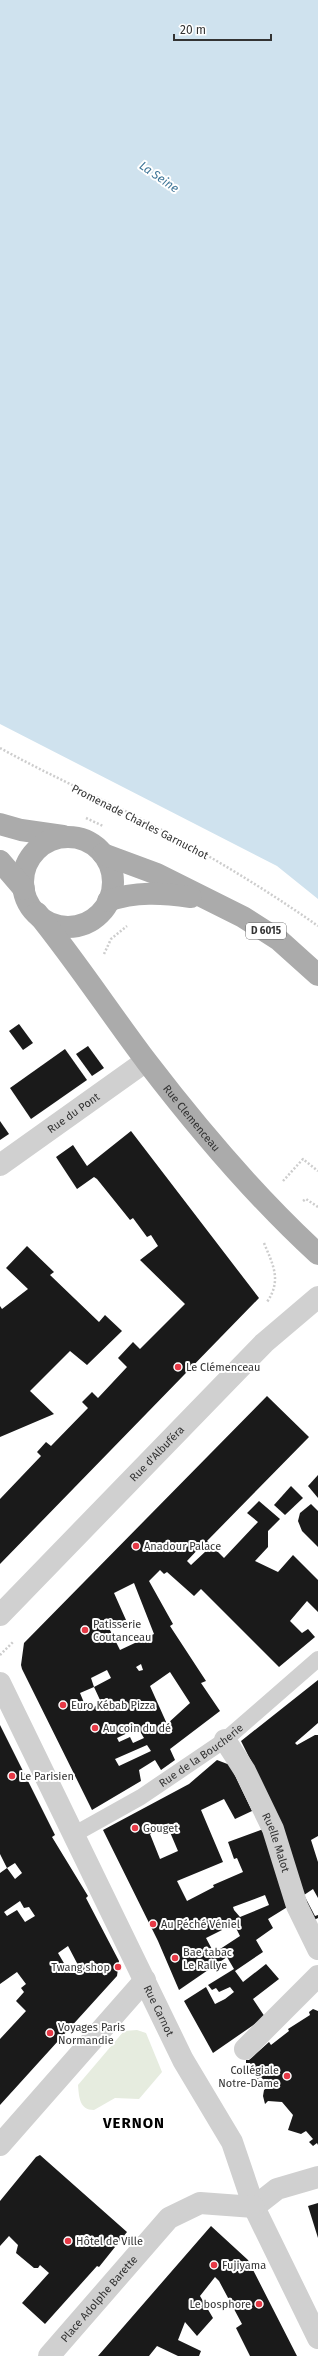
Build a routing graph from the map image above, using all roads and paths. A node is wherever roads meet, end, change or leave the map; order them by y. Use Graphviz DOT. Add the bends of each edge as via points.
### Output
graph roads {
  1 [pos="0,748"];
  2 [pos="79,816"];
  3 [pos="0,824"];
  4 [pos="109,830"];
  5 [pos="68,837"];
  6 [pos="104,854"];
  7 [pos="0,861"];
  8 [pos="24,889"];
  9 [pos="204,899"];
  10 [pos="108,902"];
  11 [pos="37,913"];
  12 [pos="84,924"];
  13 [pos="128,924"];
  14 [pos="318,926"];
  15 [pos="103,956"];
  16 [pos="80,970"];
  17 [pos="318,975"];
  18 [pos="146,1061"];
  19 [pos="0,1165"];
  20 [pos="318,1170"];
  21 [pos="276,1177"];
  22 [pos="282,1183"];
  23 [pos="288,1187"];
  24 [pos="300,1195"];
  25 [pos="306,1199"];
  26 [pos="318,1207"];
  27 [pos="275,1213"];
  28 [pos="318,1254"];
  29 [pos="318,1296"];
  30 [pos="264,1343"];
  31 [pos="0,1615"];
  32 [pos="318,1659"];
  33 [pos="0,1683"];
  34 [pos="225,1740"];
  35 [pos="73,1836"];
  36 [pos="318,1949"];
  37 [pos="318,1976"];
  38 [pos="145,1980"];
  39 [pos="244,2049"];
  40 [pos="0,2145"];
  41 [pos="318,2177"];
  42 [pos="254,2207"];
  43 [pos="318,2338"];
  44 [pos="49,2356"];
  1 -- 14 [label="path, Promenade Charles Garnuchot" via="52,777 170,835 273,894"];
  2 -- 4 [label="path" via="98,822"];
  3 -- 5 [label="main road"];
  5 -- 6 [label="main road" via="85,840"];
  5 -- 8 [label="main road" via="52,840 34,853 26,868"];
  6 -- 9 [label="main road, D 6015" via="157,874"];
  6 -- 10 [label="main road" via="113,874 113,886"];
  7 -- 8 [label="main road"];
  8 -- 11 [label="main road" via="27,900"];
  9 -- 10 [label="main road, D 6015" via="148,893 132,894"];
  9 -- 17 [label="main road, D 6015" via="262,928"];
  10 -- 12 [label="main road" via="98,915"];
  11 -- 12 [label="main road" via="56,925"];
  11 -- 16 [label="main road, Rue Clemenceau"];
  12 -- 16 [label="main road" via="78,944"];
  13 -- 15 [label="path" via="111,939"];
  16 -- 18 [label="main road, Rue Clemenceau"];
  18 -- 19 [label="street, Rue du Pont"];
  18 -- 27 [label="main road, Rue Clemenceau" via="184,1109"];
  20 -- 22 [label="path" via="303,1159"];
  21 -- 22 [label="path"];
  22 -- 23 [label="path"];
  24 -- 25 [label="path"];
  25 -- 26 [label="path"];
  25 -- 27 [label="path"];
  27 -- 28 [label="main road, Rue Clemenceau"];
  27 -- 30 [label="path" via="263,1239 275,1270 274,1292 262,1309"];
  29 -- 30 [label="street, Rue d'Albuféra"];
  30 -- 31 [label="street, Rue d'Albuféra"];
  32 -- 34 [label="lane, Rue de la Boucherie"];
  33 -- 35 [label="street, Rue Carnot"];
  34 -- 35 [label="lane, Rue de la Boucherie" via="141,1797"];
  34 -- 36 [label="street, Ruelle Malot" via="245,1771 273,1829 297,1906"];
  35 -- 38 [label="street, Rue Carnot"];
  37 -- 39 [label="street"];
  38 -- 40 [label="street"];
  38 -- 42 [label="street, Rue Carnot" via="183,2060 232,2142 245,2174"];
  41 -- 42 [label="street" via="278,2189"];
  42 -- 43 [label="street, Rue Carnot"];
  42 -- 44 [label="street, Place Adolphe Barette" via="200,2204 169,2218"];
}
